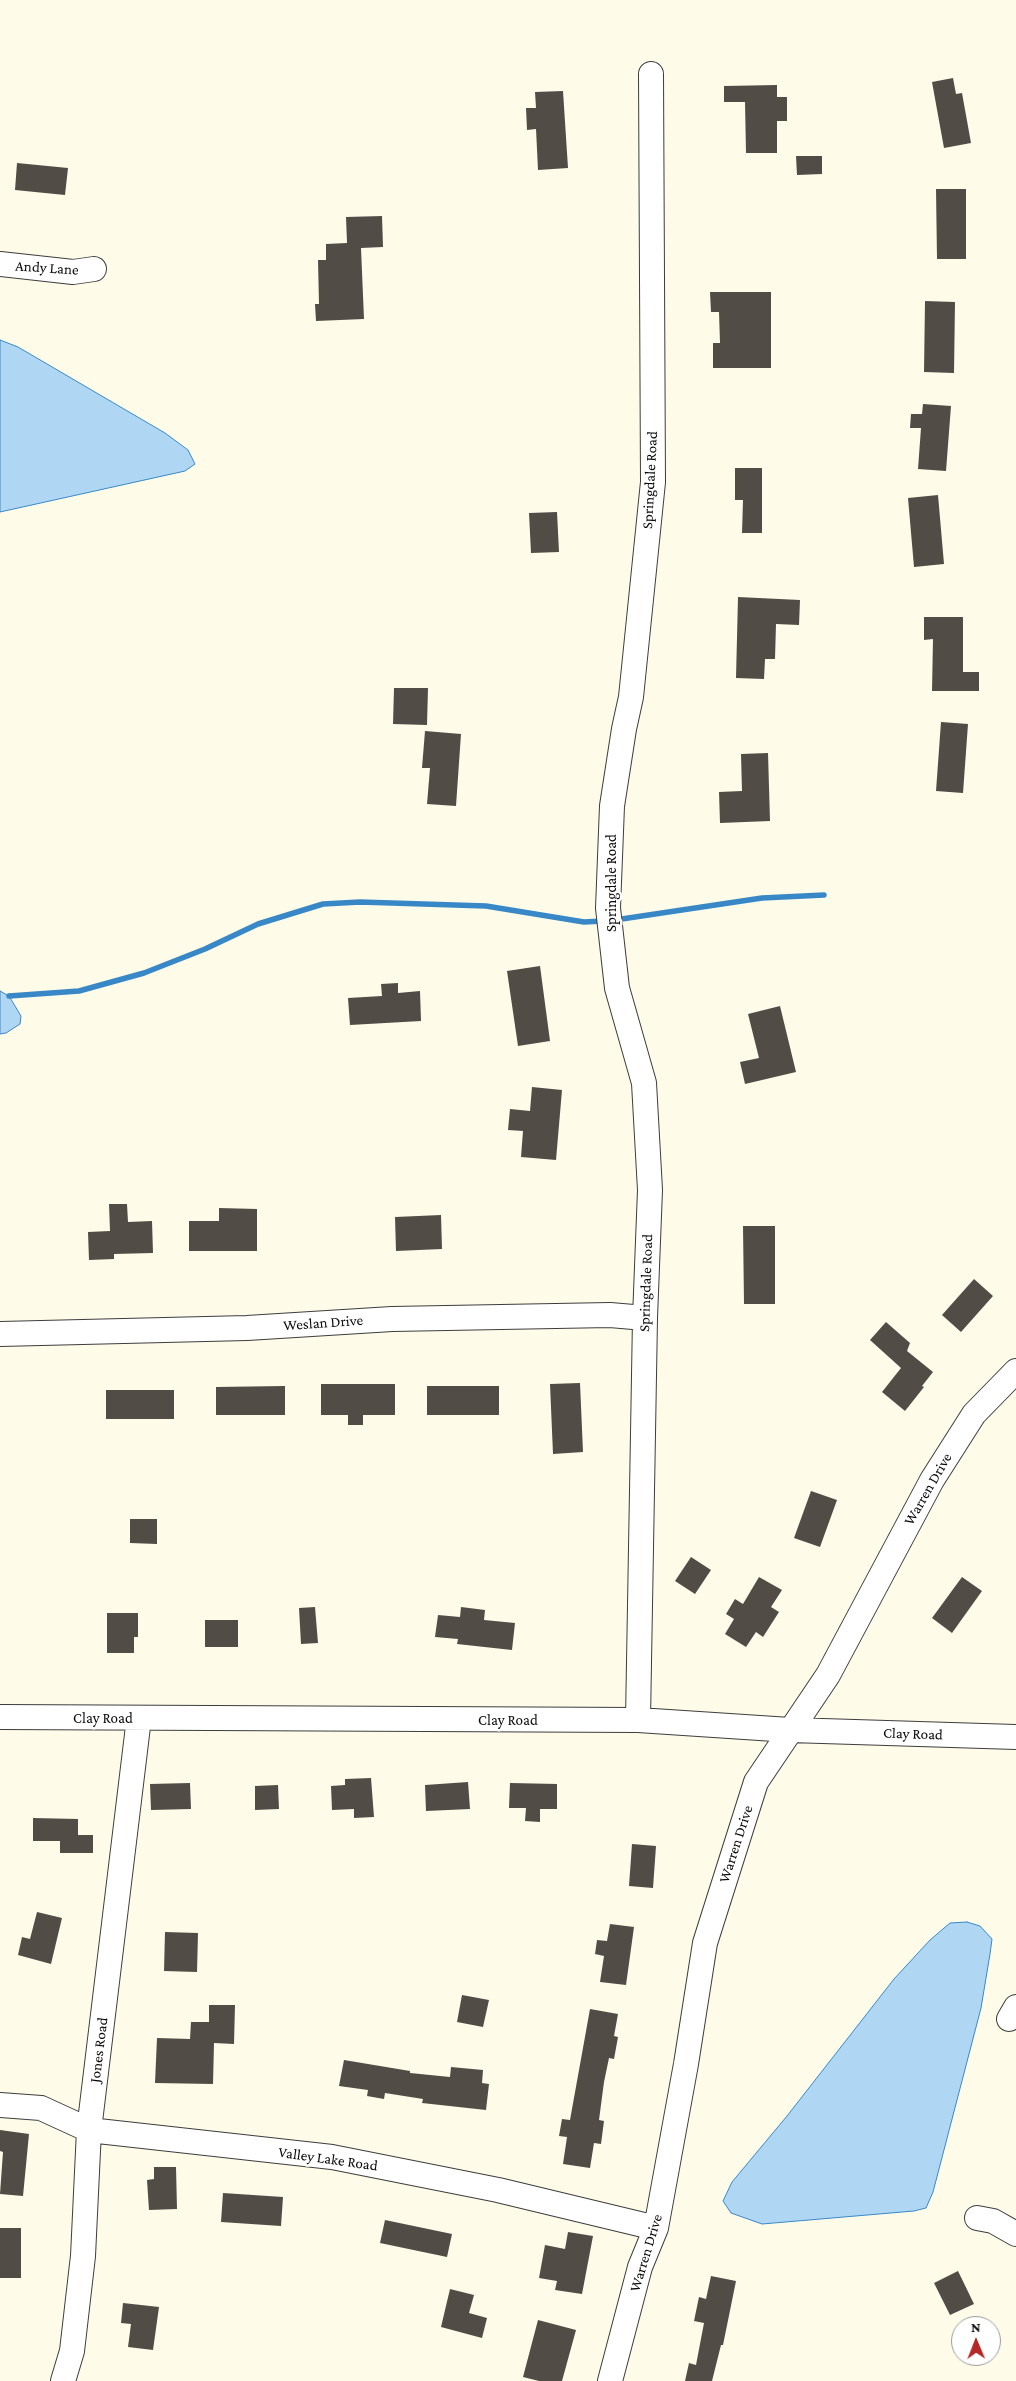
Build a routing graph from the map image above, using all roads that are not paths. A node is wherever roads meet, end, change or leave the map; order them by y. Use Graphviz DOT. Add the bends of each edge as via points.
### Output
graph roads {
  1 [pos="651,74"];
  2 [pos="0,264"];
  3 [pos="94,269"];
  4 [pos="645,1318"];
  5 [pos="0,1334"];
  6 [pos="1016,1371"];
  7 [pos="0,1717"];
  8 [pos="138,1718"];
  9 [pos="638,1720"];
  10 [pos="790,1730"];
  11 [pos="1016,1737"];
  12 [pos="0,2105"];
  13 [pos="89,2130"];
  14 [pos="977,2218"];
  15 [pos="656,2228"];
  16 [pos="1016,2234"];
  17 [pos="63,2381"];
  18 [pos="610,2381"];
  1 -- 4 [label="street, Springdale Road" via="653,482 631,697 612,806 608,908 617,988 644,1082 650,1190"];
  2 -- 3 [label="street, Andy Lane" via="73,272"];
  4 -- 5 [label="street, Weslan Drive" via="610,1314 392,1319 247,1328"];
  4 -- 9 [label="street, Springdale Road"];
  6 -- 10 [label="street, Warren Drive" via="974,1414 932,1480 828,1675"];
  7 -- 8 [label="street, Clay Road"];
  8 -- 9 [label="street, Clay Road"];
  8 -- 13 [label="street, Jones Road"];
  9 -- 10 [label="street, Clay Road"];
  10 -- 11 [label="street, Clay Road"];
  10 -- 15 [label="street, Warren Drive" via="756,1782 705,1943"];
  12 -- 13 [label="street, Valley Lake Road" via="41,2108"];
  13 -- 15 [label="street, Valley Lake Road" via="332,2157 498,2190"];
  13 -- 17 [label="street, Jones Road" via="83,2256 72,2351"];
  14 -- 16 [label="street" via="992,2221"];
  15 -- 18 [label="street, Warren Drive" via="640,2268"];
}
